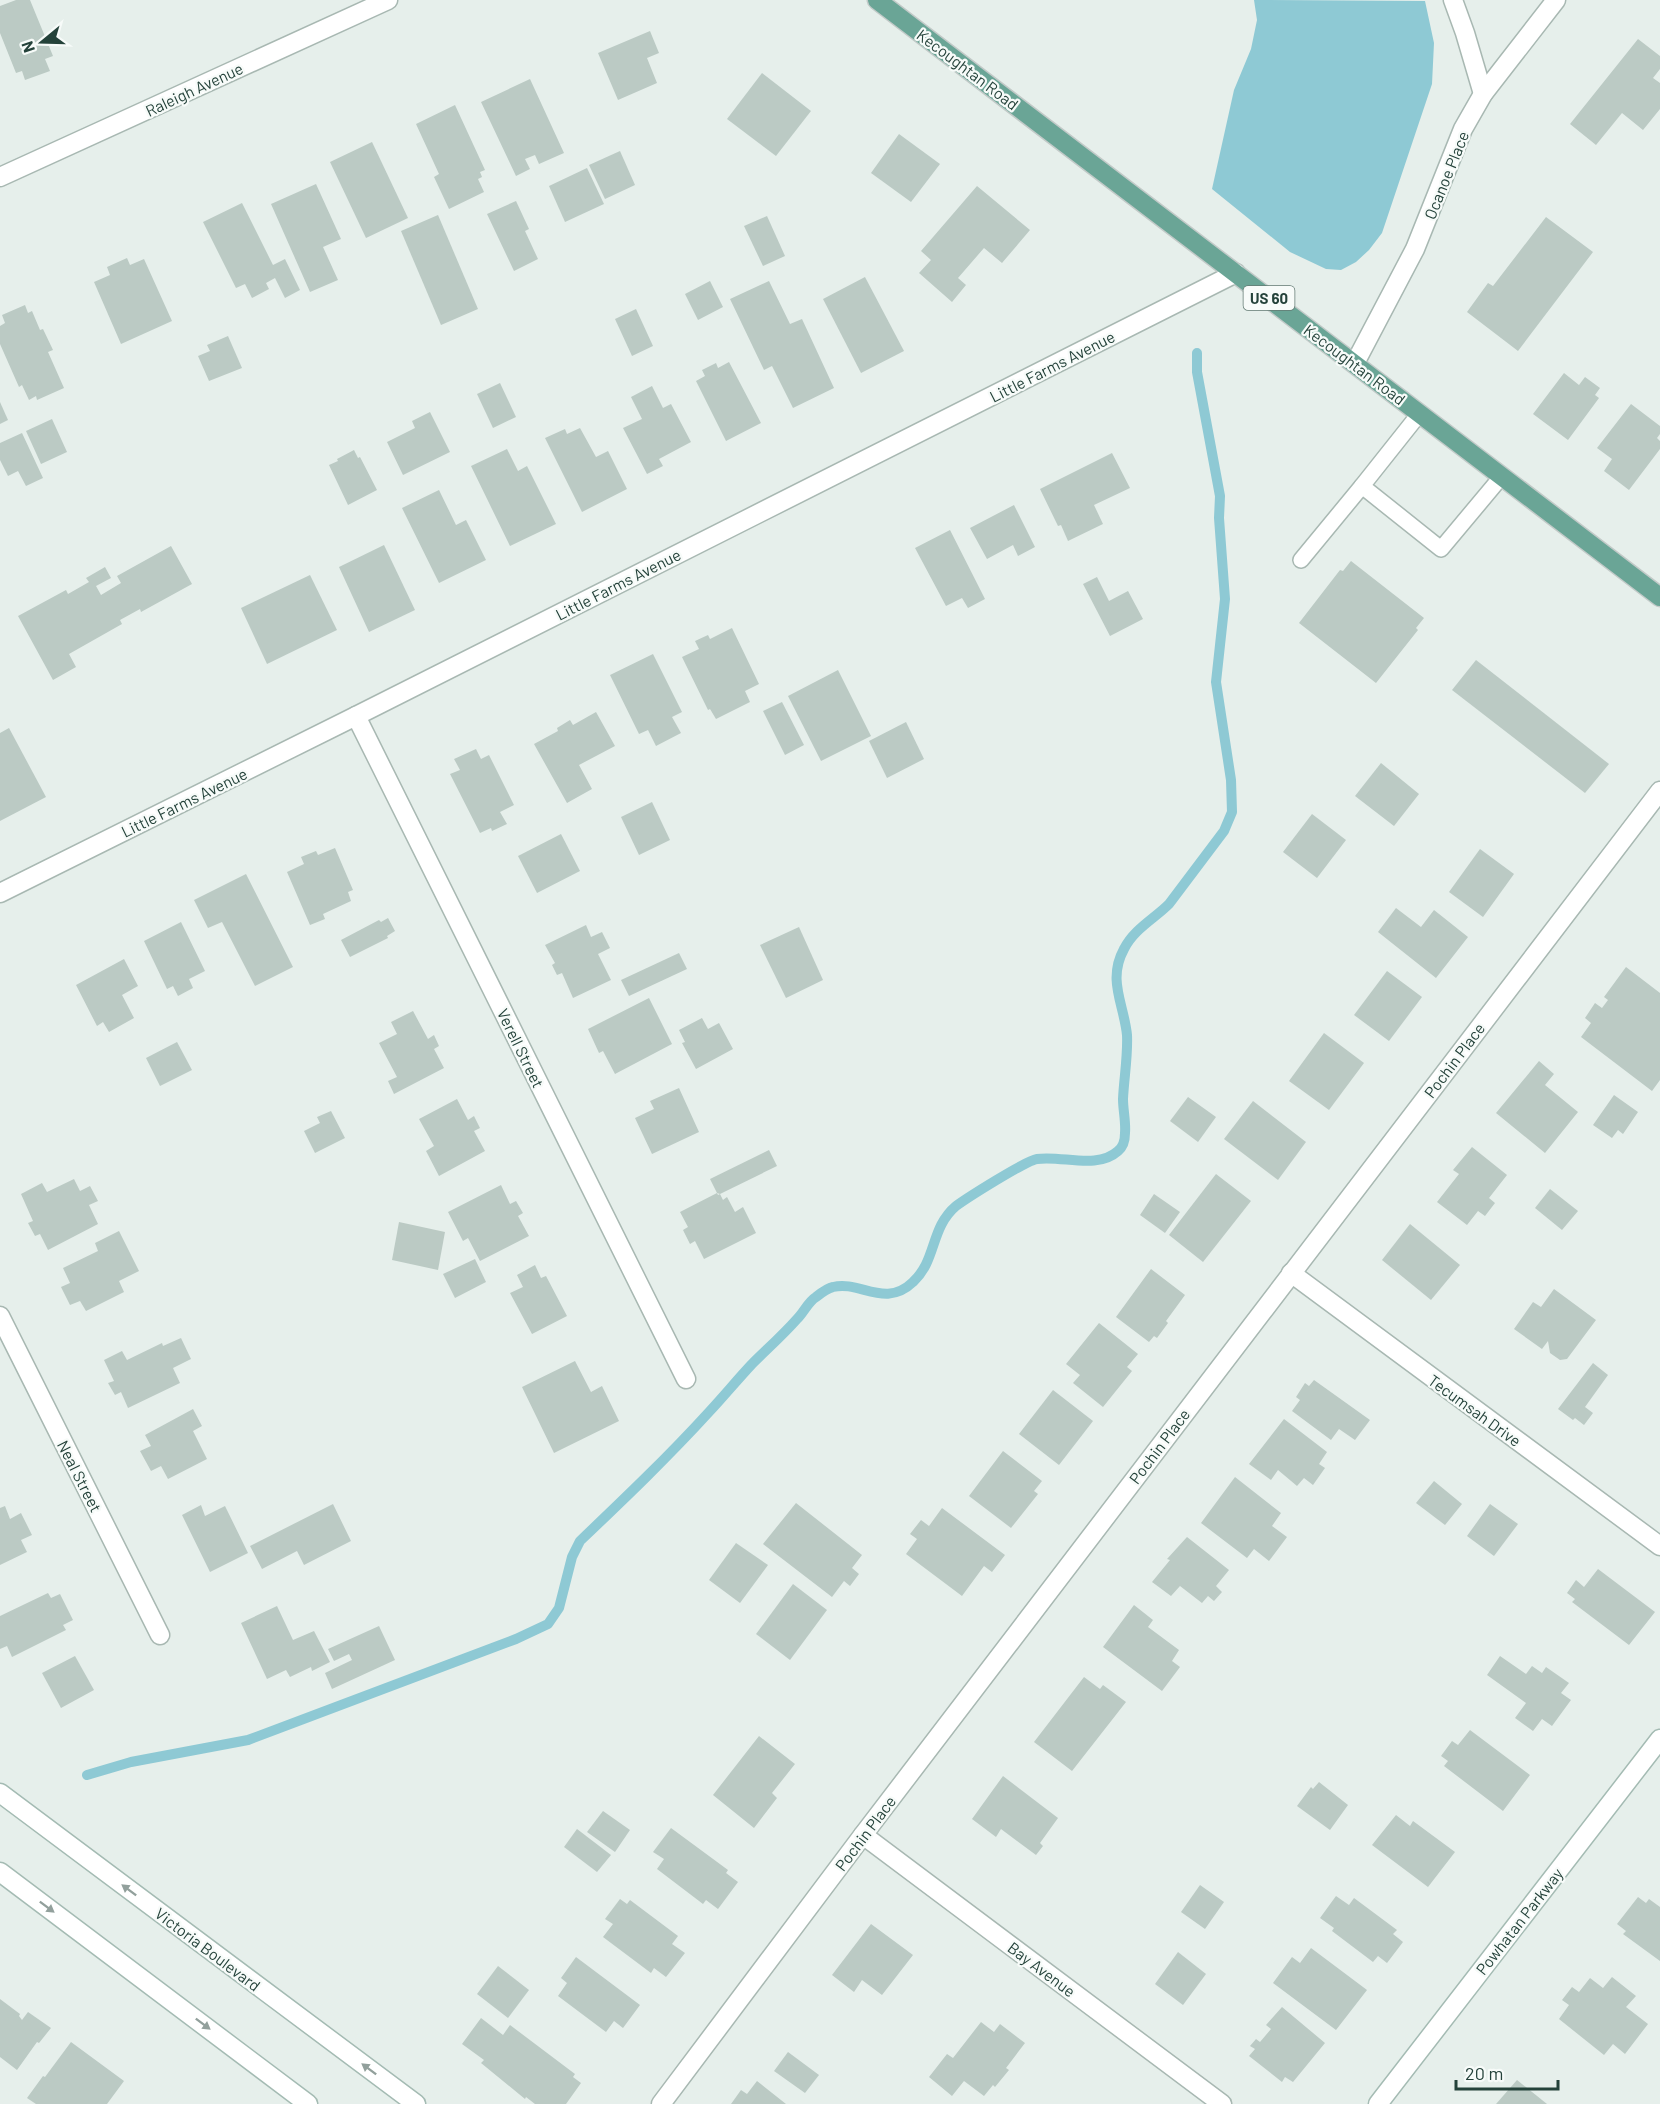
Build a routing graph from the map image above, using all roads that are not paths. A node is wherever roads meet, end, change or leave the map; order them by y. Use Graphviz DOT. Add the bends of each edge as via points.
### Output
graph roads {
  1 [pos="388,0"];
  2 [pos="877,0"];
  3 [pos="1453,0"];
  4 [pos="1556,0"];
  5 [pos="1483,94"];
  6 [pos="0,177"];
  7 [pos="1236,273"];
  8 [pos="1355,363"];
  9 [pos="1420,413"];
  10 [pos="1502,476"];
  11 [pos="1362,486"];
  12 [pos="1301,560"];
  13 [pos="1660,597"];
  14 [pos="356,716"];
  15 [pos="1660,792"];
  16 [pos="0,893"];
  17 [pos="1290,1273"];
  18 [pos="0,1316"];
  19 [pos="686,1379"];
  20 [pos="1660,1546"];
  21 [pos="160,1635"];
  22 [pos="1660,1738"];
  23 [pos="0,1793"];
  24 [pos="863,1835"];
  25 [pos="0,1872"];
  26 [pos="308,2104"];
  27 [pos="416,2104"];
  28 [pos="662,2104"];
  29 [pos="1222,2104"];
  30 [pos="1378,2104"];
  1 -- 6 [label="street, Raleigh Avenue"];
  2 -- 7 [label="main road, Kecoughtan Road / US 60"];
  3 -- 5 [label="street"];
  4 -- 5 [label="street, Ocanoe Place"];
  5 -- 8 [label="street, Ocanoe Place" via="1449,160 1415,249"];
  7 -- 8 [label="main road, Kecoughtan Road / US 60"];
  7 -- 14 [label="street, Little Farms Avenue"];
  8 -- 9 [label="main road, Kecoughtan Road / US 60"];
  9 -- 10 [label="main road, Kecoughtan Road / US 60"];
  9 -- 11 [label="lane"];
  10 -- 11 [label="lane" via="1441,549"];
  10 -- 13 [label="main road, Kecoughtan Road / US 60"];
  11 -- 12 [label="lane"];
  14 -- 16 [label="street, Little Farms Avenue"];
  14 -- 19 [label="street, Verell Street"];
  15 -- 17 [label="street, Pochin Place"];
  17 -- 20 [label="street, Tecumsah Drive"];
  17 -- 24 [label="street, Pochin Place"];
  18 -- 21 [label="street, Neal Street"];
  22 -- 30 [label="street, Powhatan Parkway"];
  27 -- 23 [label="street, Victoria Boulevard, one-way"];
  24 -- 28 [label="street, Pochin Place"];
  24 -- 29 [label="street, Bay Avenue"];
  25 -- 26 [label="street, one-way"];
}
